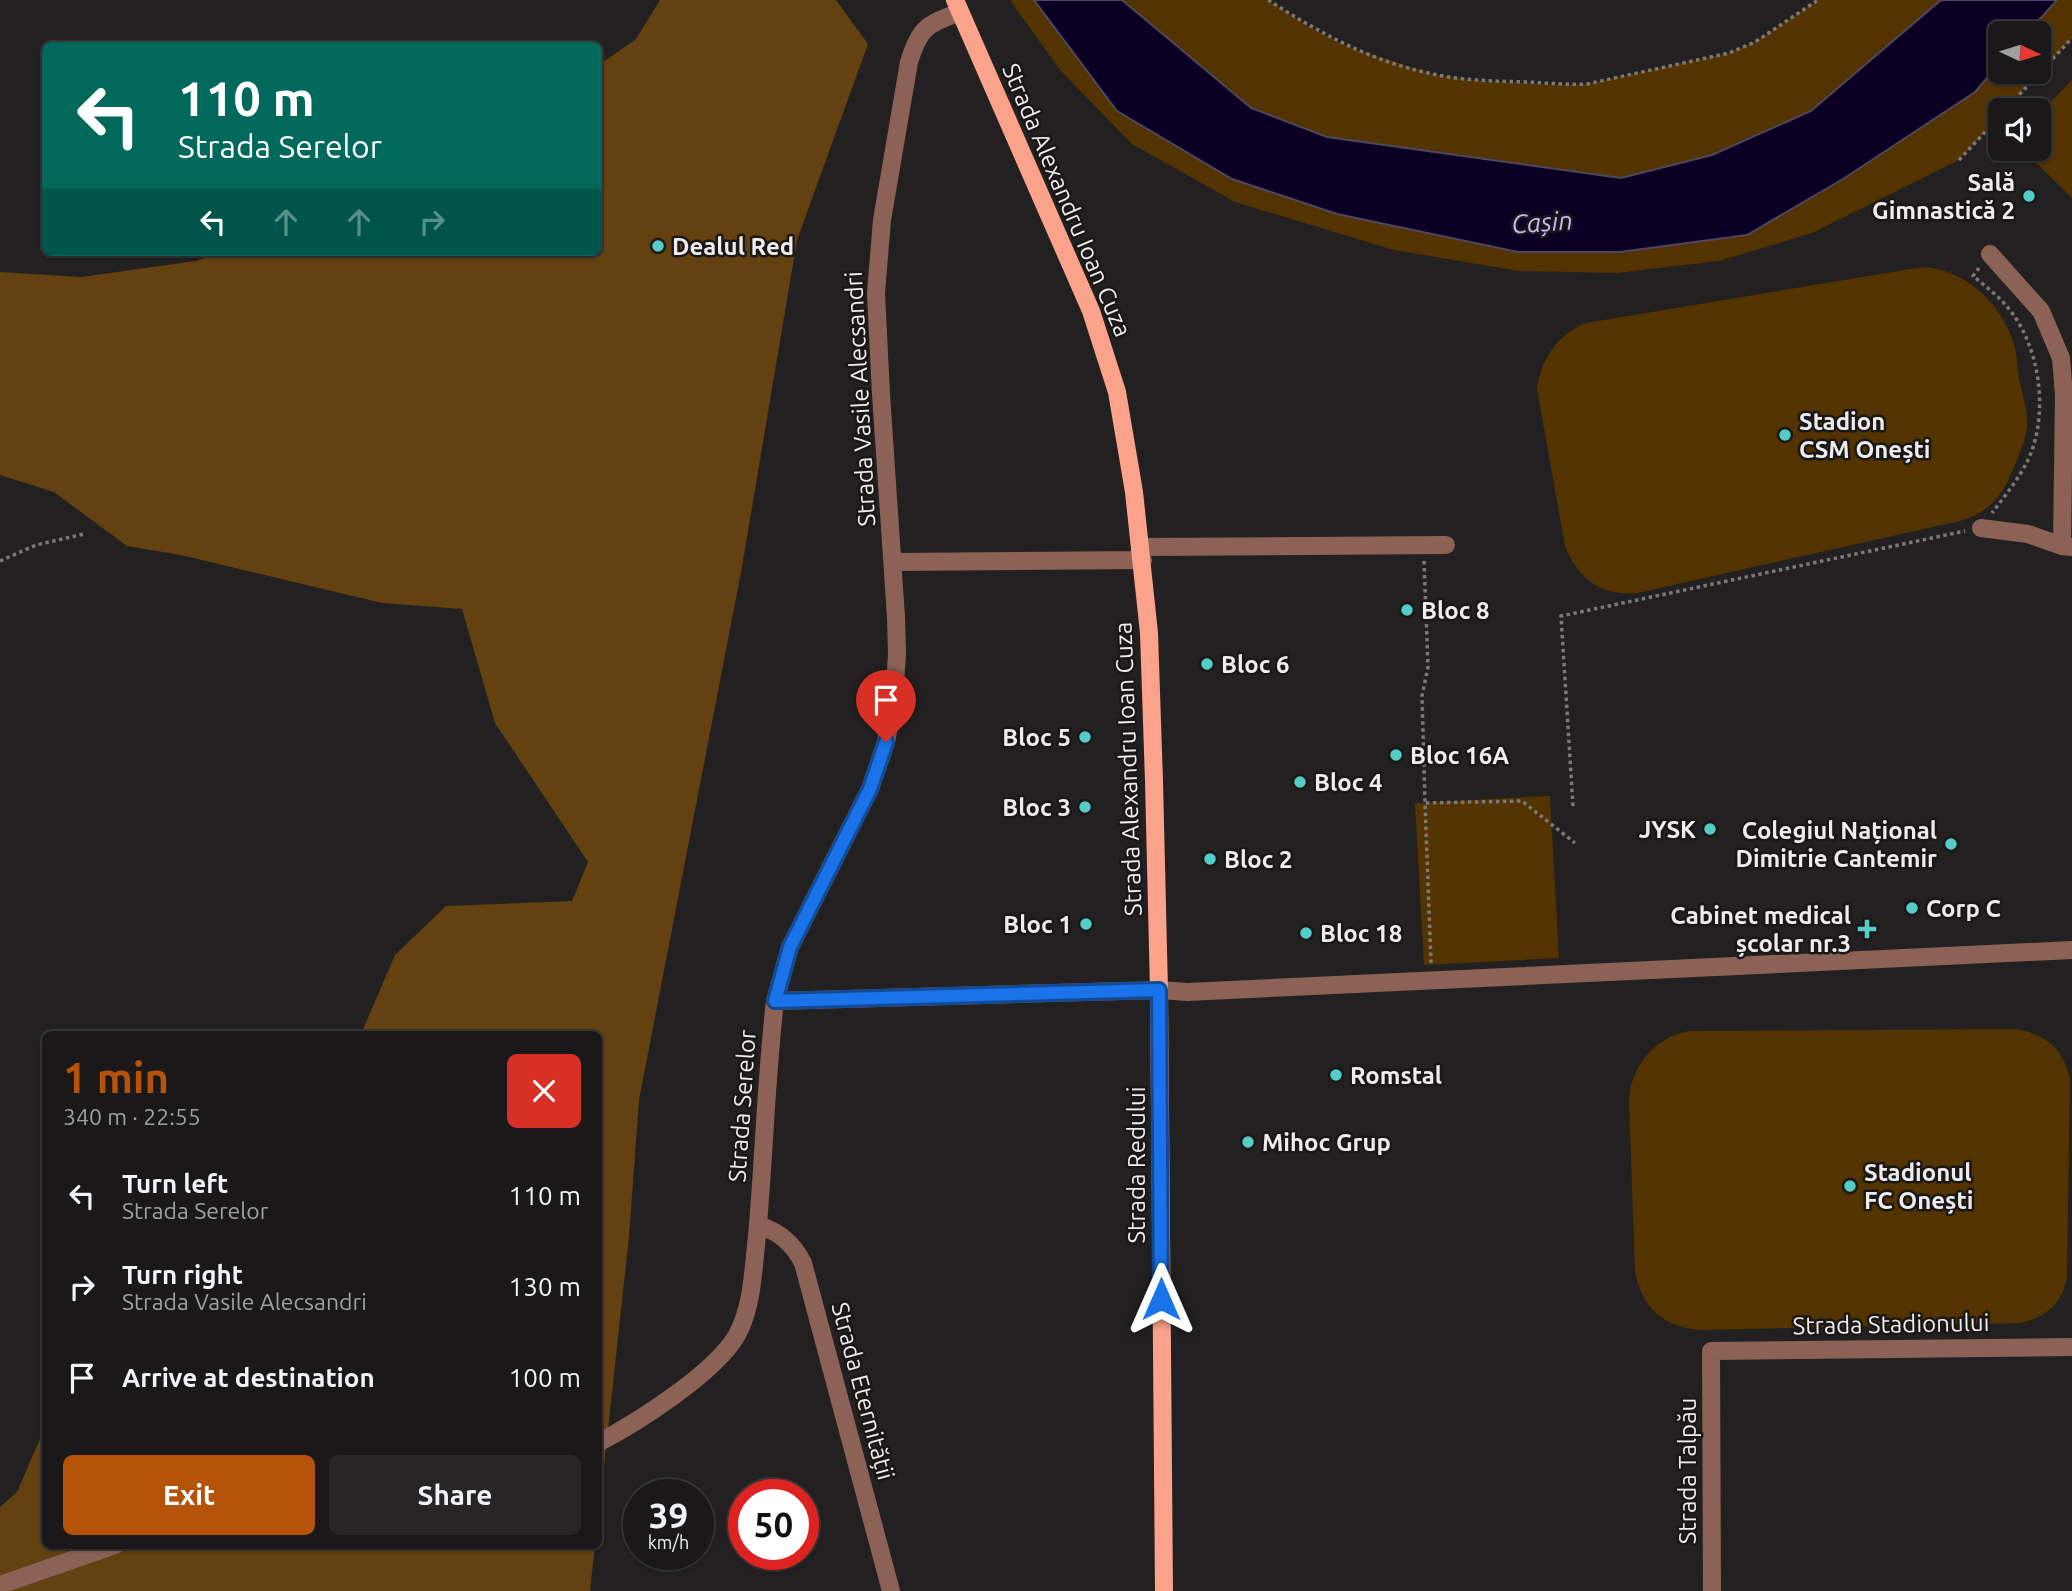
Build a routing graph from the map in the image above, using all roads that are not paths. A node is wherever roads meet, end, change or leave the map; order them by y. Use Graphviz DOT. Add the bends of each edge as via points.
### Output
graph roads {
  1 [pos="958,6"];
  2 [pos="1990,254"];
  3 [pos="1981,528"];
  4 [pos="1446,545"];
  5 [pos="2067,547"];
  6 [pos="1142,554"];
  7 [pos="894,562"];
  8 [pos="2072,950"];
  9 [pos="1159,990"];
  10 [pos="775,1001"];
  11 [pos="758,1225"];
  12 [pos="2072,1347"];
  13 [pos="1711,1351"];
  14 [pos="602,1441"];
  15 [pos="105,1549"];
  16 [pos="0,1586"];
  17 [pos="891,1591"];
  18 [pos="1164,1591"];
  19 [pos="1712,1591"];
  1 -- 6 [label="main road, Strada Alexandru Ioan Cuza" via="1096,323 1119,402"];
  1 -- 7 [label="street, Strada Vasile Alecsandri" via="922,30 915,42 878,252 878,343"];
  2 -- 5 [label="street" via="2041,311 2062,358"];
  3 -- 5 [label="street" via="2028,534"];
  4 -- 6 [label="street"];
  6 -- 7 [label="street"];
  6 -- 9 [label="main road, Strada Alexandru Ioan Cuza" via="1150,667"];
  7 -- 10 [label="street, Strada Vasile Alecsandri" via="897,654 886,742 870,789 790,947"];
  8 -- 9 [label="street, Strada Serelor"];
  9 -- 10 [label="street, Strada Serelor"];
  9 -- 18 [label="main road, Strada Redului"];
  10 -- 11 [label="street, Strada Serelor"];
  11 -- 14 [label="street, Strada Serelor" via="749,1302 736,1337 694,1379 644,1417"];
  11 -- 17 [label="street, Strada Eternității" via="780,1235 803,1263"];
  12 -- 13 [label="street, Strada Stadionului"];
  13 -- 19 [label="street, Strada Talpău"];
  15 -- 16 [label="street"];
}
